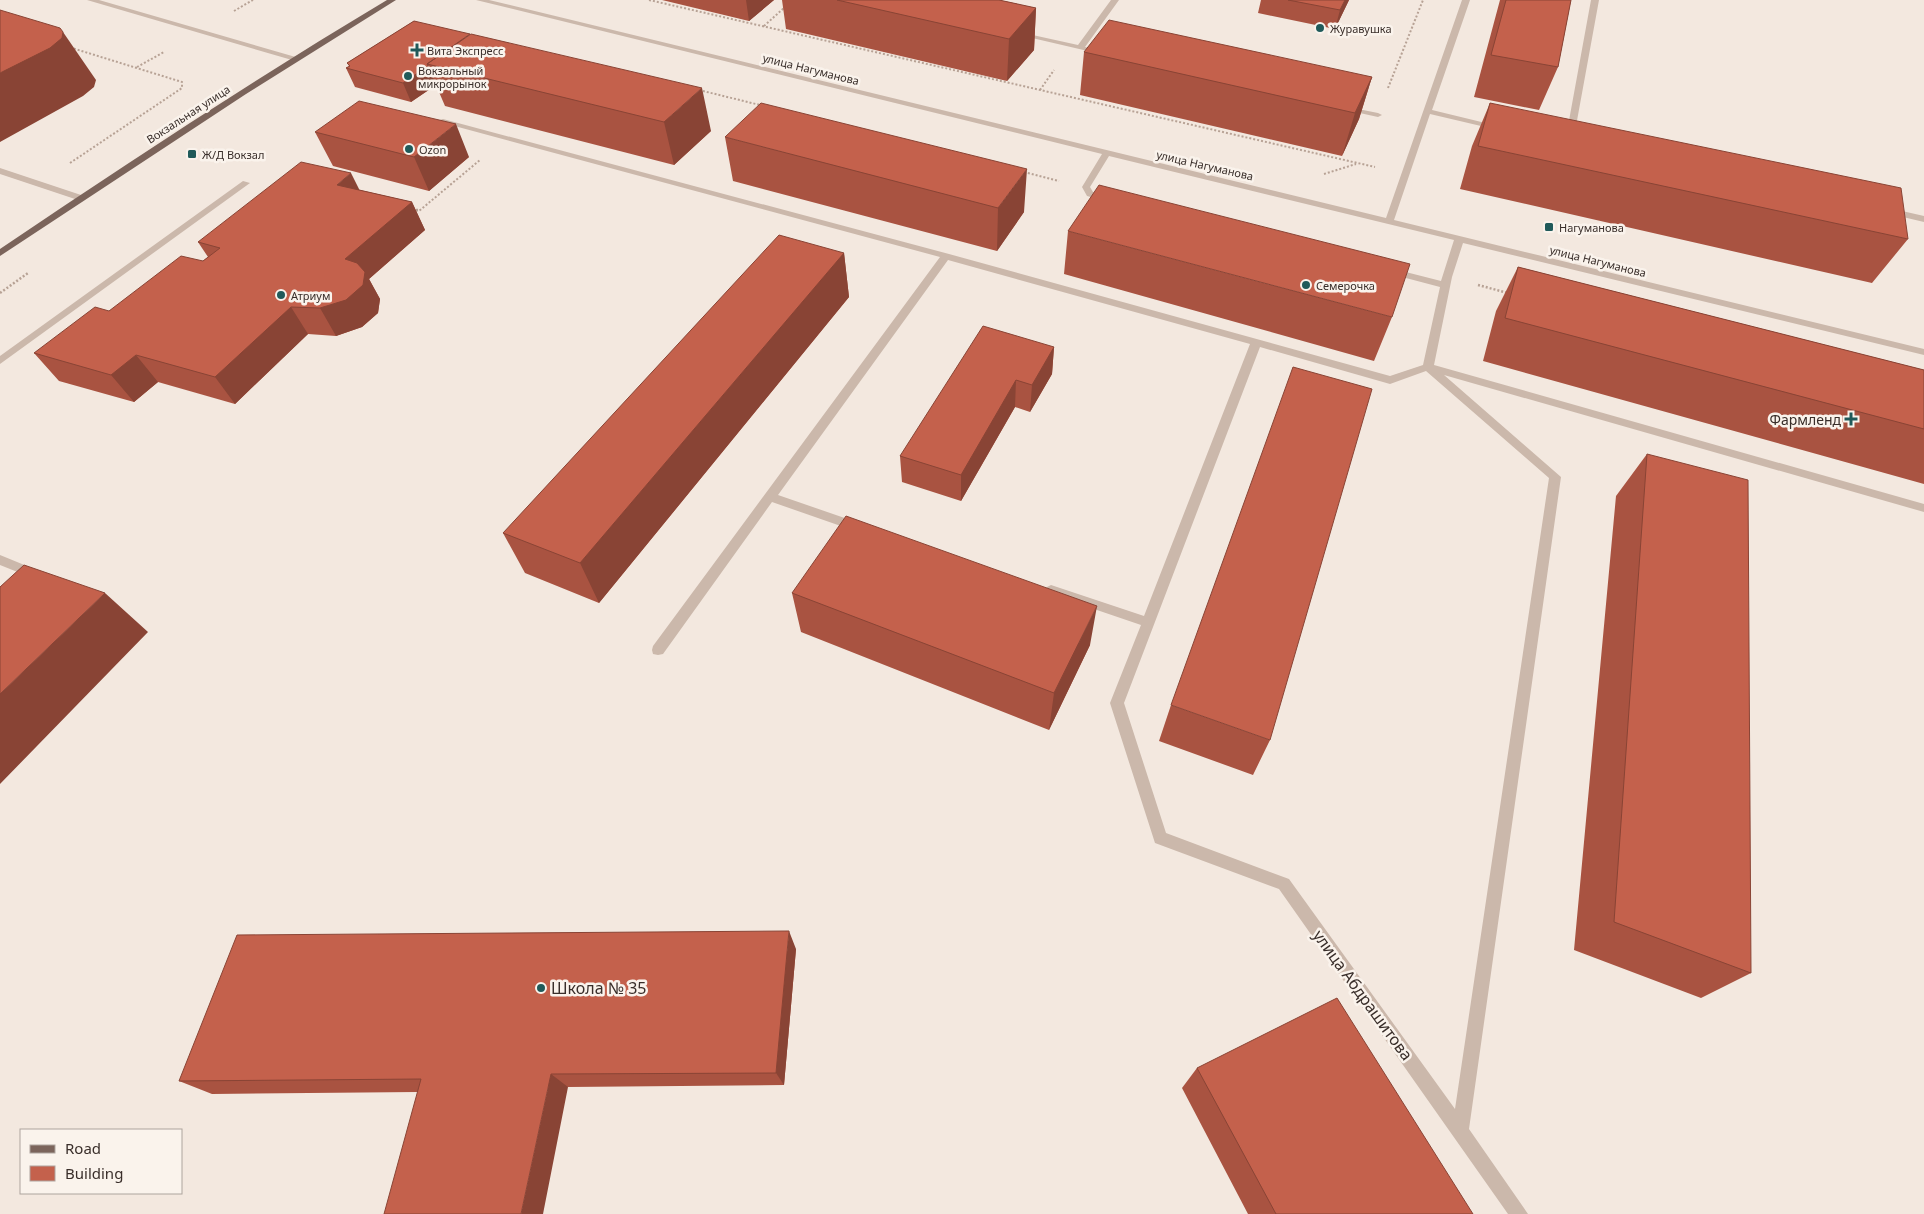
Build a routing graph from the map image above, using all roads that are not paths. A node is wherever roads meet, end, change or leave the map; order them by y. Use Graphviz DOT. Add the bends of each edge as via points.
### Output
graph roads {
  1 [pos="91,0"];
  2 [pos="392,0"];
  3 [pos="480,0"];
  4 [pos="1115,0"];
  5 [pos="1466,0"];
  6 [pos="1595,0"];
  7 [pos="1014,33"];
  8 [pos="1080,48"];
  9 [pos="1109,54"];
  10 [pos="294,58"];
  11 [pos="1339,106"];
  12 [pos="1427,111"];
  13 [pos="1378,115"];
  14 [pos="430,118"];
  15 [pos="1506,128"];
  16 [pos="1579,144"];
  17 [pos="1107,153"];
  18 [pos="0,171"];
  19 [pos="246,183"];
  20 [pos="81,198"];
  21 [pos="1118,201"];
  22 [pos="1878,209"];
  23 [pos="1924,219"];
  24 [pos="1389,221"];
  25 [pos="1459,239"];
  26 [pos="0,253"];
  27 [pos="946,256"];
  28 [pos="1381,268"];
  29 [pos="1447,281"];
  30 [pos="1256,343"];
  31 [pos="1924,352"];
  32 [pos="0,361"];
  33 [pos="1428,367"];
  34 [pos="770,497"];
  35 [pos="1924,508"];
  36 [pos="874,532"];
  37 [pos="0,560"];
  38 [pos="45,578"];
  39 [pos="1034,584"];
  40 [pos="1148,622"];
  41 [pos="658,650"];
  42 [pos="1460,1130"];
  43 [pos="1519,1214"];
  1 -- 10 [label="street"];
  2 -- 10 [label="main road, Вокзальная улица"];
  3 -- 17 [label="street, улица Нагуманова"];
  4 -- 8 [label="street"];
  5 -- 12 [label="street"];
  6 -- 16 [label="street" via="1565,141"];
  7 -- 8 [label="street"];
  8 -- 9 [label="street"];
  10 -- 20 [label="main road, Вокзальная улица"];
  11 -- 13 [label="street"];
  12 -- 15 [label="street"];
  12 -- 24 [label="street"];
  14 -- 27 [label="street"];
  17 -- 21 [label="street" via="1086,187 1090,194"];
  17 -- 24 [label="street, улица Нагуманова"];
  18 -- 20 [label="street"];
  19 -- 32 [label="street"];
  20 -- 26 [label="main road, Вокзальная улица"];
  22 -- 23 [label="street"];
  24 -- 25 [label="street, улица Нагуманова"];
  25 -- 29 [label="street"];
  25 -- 31 [label="street, улица Нагуманова"];
  27 -- 30 [label="street"];
  27 -- 34 [label="street"];
  28 -- 29 [label="street"];
  29 -- 33 [label="street"];
  30 -- 33 [label="street" via="1390,380"];
  30 -- 40 [label="street"];
  33 -- 35 [label="street"];
  33 -- 42 [label="street" via="1555,476"];
  34 -- 36 [label="street"];
  34 -- 41 [label="street"];
  37 -- 38 [label="street"];
  39 -- 40 [label="street"];
  40 -- 42 [label="street, улица Абдрашитова" via="1117,703 1160,838 1284,884"];
  42 -- 43 [label="street, улица Абдрашитова"];
}
